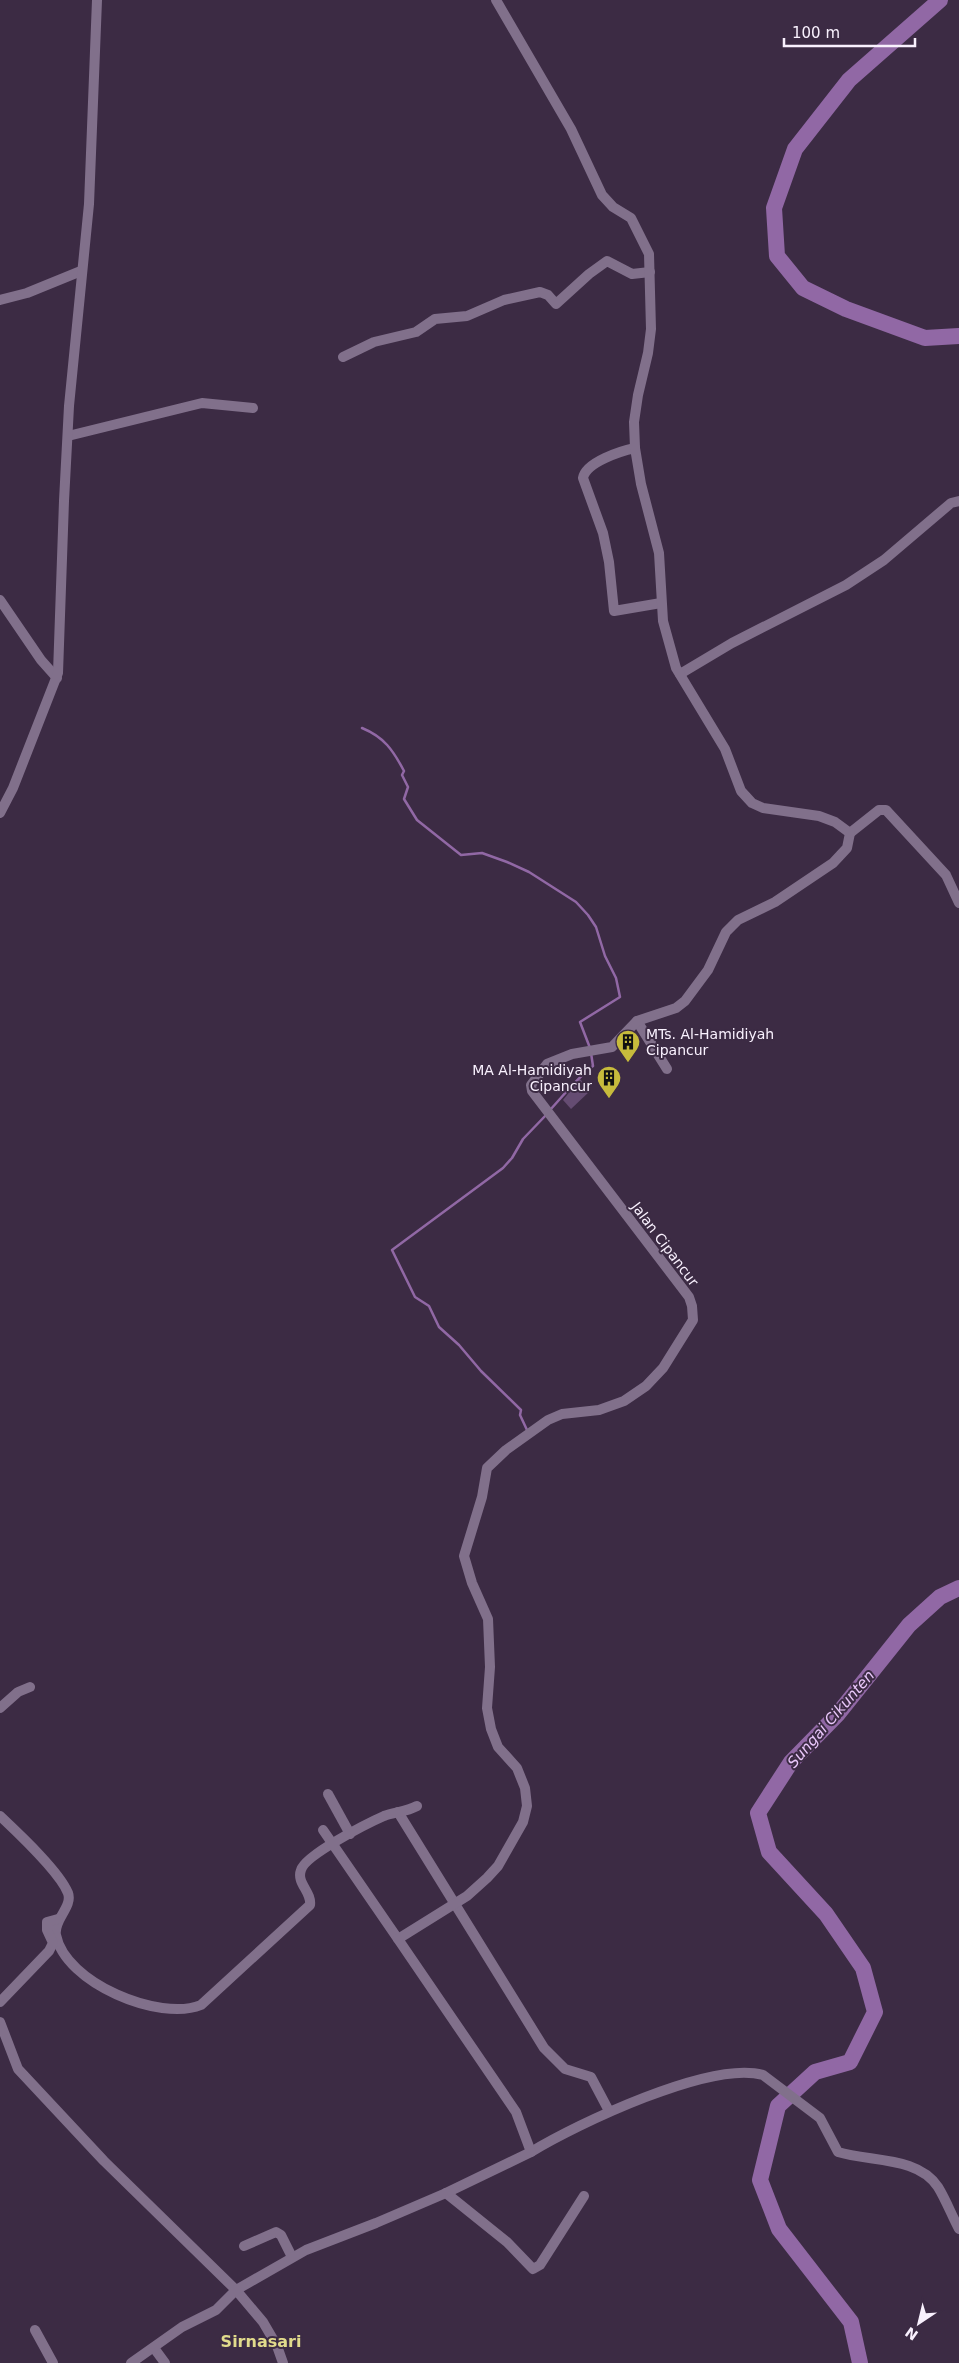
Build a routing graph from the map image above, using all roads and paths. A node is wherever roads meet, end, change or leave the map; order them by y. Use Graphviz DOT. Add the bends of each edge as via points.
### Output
graph roads {
  1 [pos="97,0"];
  2 [pos="496,0"];
  3 [pos="81,271"];
  4 [pos="650,272"];
  5 [pos="0,300"];
  6 [pos="343,357"];
  7 [pos="254,408"];
  8 [pos="68,436"];
  9 [pos="635,448"];
  10 [pos="959,501"];
  11 [pos="0,600"];
  12 [pos="661,603"];
  13 [pos="680,674"];
  14 [pos="57,678"];
  15 [pos="0,813"];
  16 [pos="850,833"];
  17 [pos="959,903"];
  18 [pos="637,1021"];
  19 [pos="667,1069"];
  20 [pos="30,1687"];
  21 [pos="0,1708"];
  22 [pos="328,1794"];
  23 [pos="416,1806"];
  24 [pos="398,1812"];
  25 [pos="0,1816"];
  26 [pos="323,1830"];
  27 [pos="350,1834"];
  28 [pos="332,1844"];
  29 [pos="455,1903"];
  30 [pos="58,1919"];
  31 [pos="398,1939"];
  32 [pos="0,2002"];
  33 [pos="0,2022"];
  34 [pos="609,2111"];
  35 [pos="531,2152"];
  36 [pos="446,2193"];
  37 [pos="584,2196"];
  38 [pos="959,2229"];
  39 [pos="244,2246"];
  40 [pos="292,2257"];
  41 [pos="236,2290"];
  42 [pos="35,2330"];
  43 [pos="154,2348"];
  44 [pos="53,2363"];
  45 [pos="131,2363"];
  46 [pos="165,2363"];
  47 [pos="283,2363"];
  1 -- 3 [label="street" via="89,204"];
  2 -- 4 [label="street" via="571,129 602,195 631,218 649,254"];
  3 -- 5 [label="street" via="28,293"];
  3 -- 8 [label="street"];
  4 -- 6 [label="street" via="632,274 607,261 556,304 540,292 504,300 467,316 435,318 416,332 374,342"];
  4 -- 9 [label="street" via="651,329 634,422"];
  7 -- 8 [label="street" via="202,402"];
  8 -- 14 [label="street"];
  9 -- 12 [label="street" via="658,552"];
  9 -- 12 [label="street" via="610,455 588,470 584,478 603,533 614,611"];
  10 -- 13 [label="street" via="951,503 884,560 846,584"];
  11 -- 14 [label="street"];
  12 -- 13 [label="street" via="669,648"];
  13 -- 16 [label="street" via="725,749 742,791 752,803 781,812 819,816"];
  14 -- 15 [label="street"];
  16 -- 17 [label="street" via="879,810 886,810 946,875"];
  16 -- 18 [label="street, Jalan Cipancur" via="847,848 833,863 776,902 738,920 726,932 708,970 685,1001 676,1008"];
  18 -- 19 [label="street"];
  18 -- 29 [label="street, Jalan Cipancur" via="612,1047 572,1054 547,1064 530,1085 532,1092 682,1287 692,1306 693,1320 663,1368 646,1386 624,1401 599,1410 562,1414 548,1420 486,1468 482,1498 464,1556 488,1619 491,1729 498,1747 516,1768 525,1788 527,1806 498,1866 467,1896"];
  20 -- 21 [label="street" via="18,1692"];
  22 -- 27 [label="street"];
  23 -- 24 [label="street"];
  24 -- 27 [label="street"];
  24 -- 29 [label="street"];
  25 -- 30 [label="street" via="44,1861 68,1894 68,1901"];
  26 -- 28 [label="street"];
  27 -- 28 [label="street"];
  28 -- 30 [label="street" via="301,1868 300,1876 311,1898 310,1905 201,2005 192,2009 155,2007 126,1998 74,1968 62,1952 56,1935"];
  28 -- 31 [label="street"];
  29 -- 31 [label="street"];
  29 -- 34 [label="street" via="544,2048 565,2069 591,2077"];
  30 -- 32 [label="street" via="47,1922 53,1943 49,1950"];
  31 -- 35 [label="street" via="516,2112"];
  33 -- 41 [label="street" via="18,2069 104,2161"];
  34 -- 35 [label="street"];
  34 -- 38 [label="street" via="708,2077 754,2072 763,2075 823,2123 838,2152 913,2167 927,2175 938,2188"];
  35 -- 36 [label="street"];
  36 -- 37 [label="street" via="507,2242 533,2269 540,2265"];
  36 -- 40 [label="street"];
  39 -- 40 [label="street" via="276,2232 281,2235"];
  40 -- 41 [label="street"];
  41 -- 43 [label="street" via="216,2310"];
  41 -- 47 [label="street" via="263,2322 278,2346"];
  42 -- 44 [label="street"];
  43 -- 45 [label="street"];
  43 -- 46 [label="street"];
}
